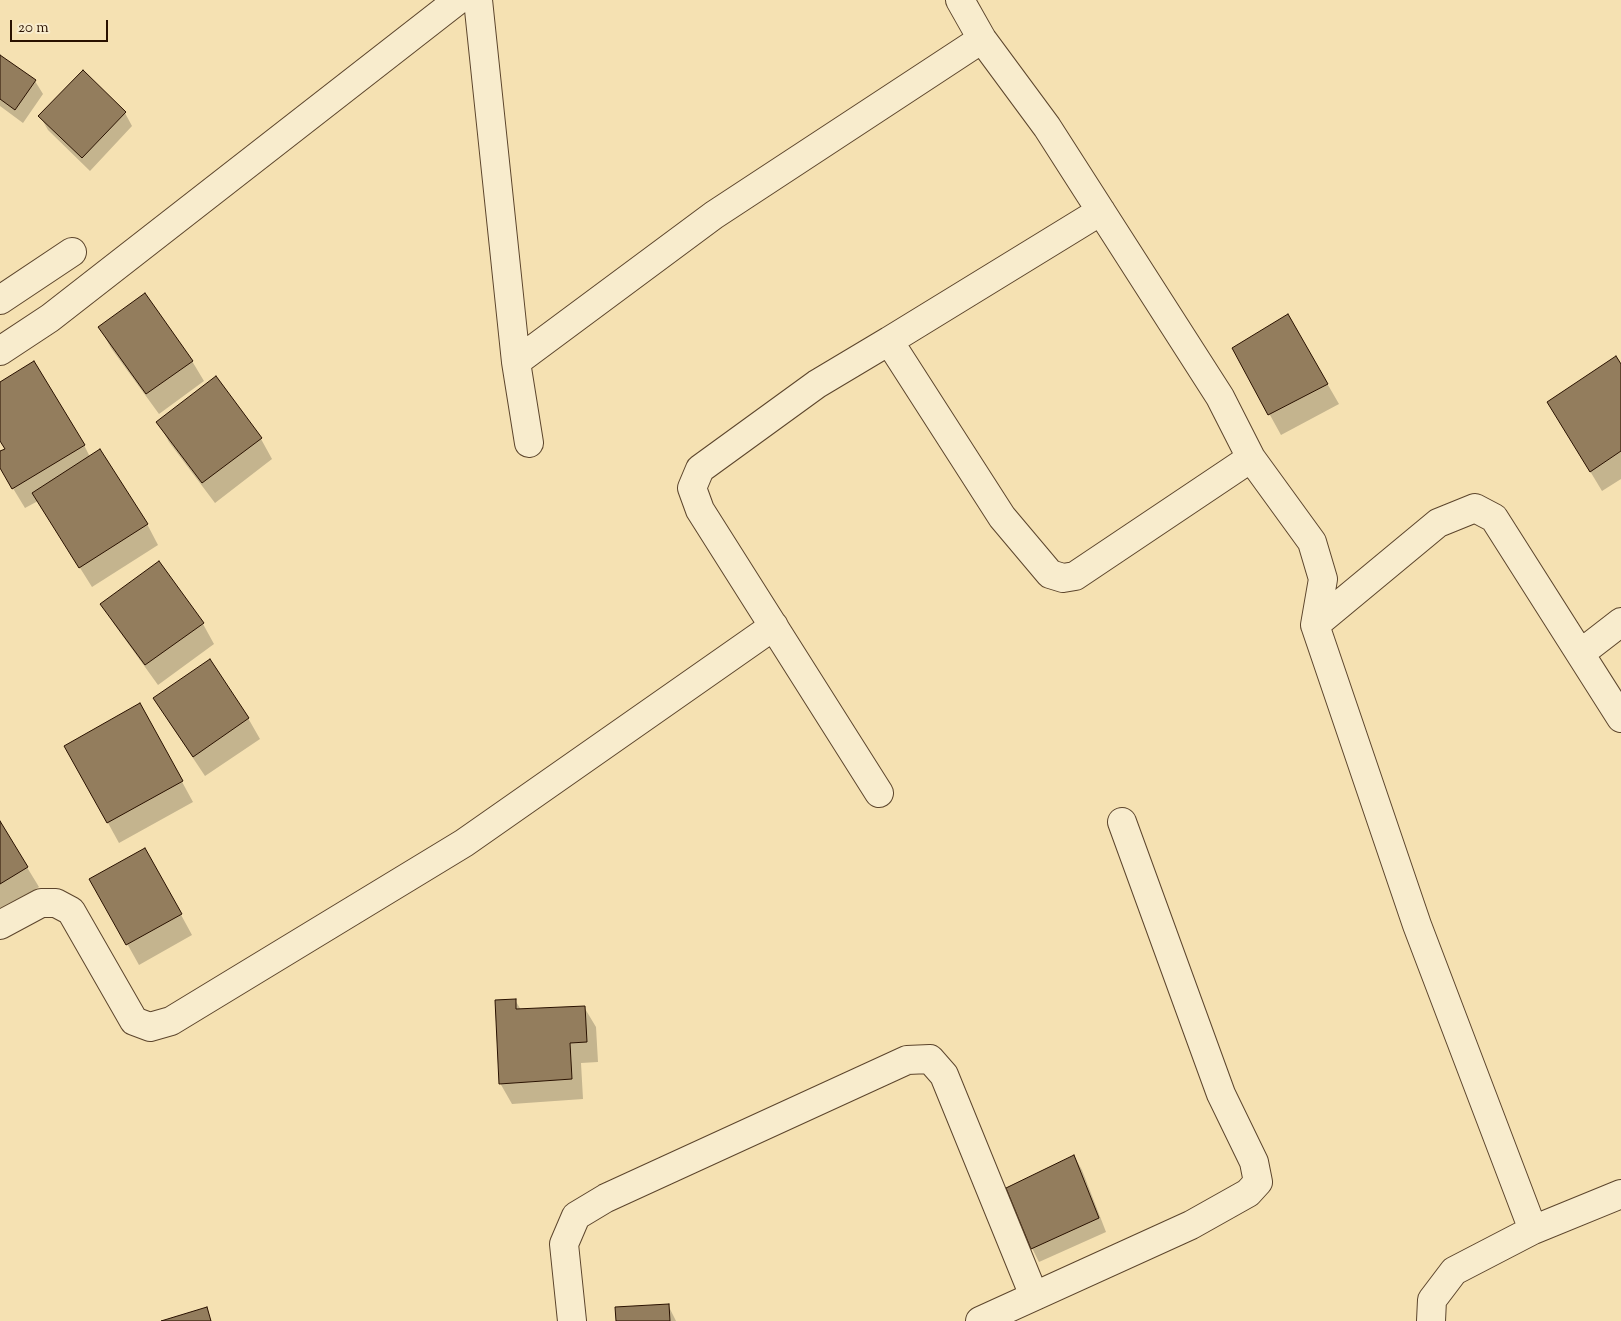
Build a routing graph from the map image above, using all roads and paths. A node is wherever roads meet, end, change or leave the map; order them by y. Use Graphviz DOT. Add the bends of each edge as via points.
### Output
graph roads {
  1 [pos="458,0"];
  2 [pos="478,0"];
  3 [pos="960,0"];
  4 [pos="982,40"];
  5 [pos="1101,211"];
  6 [pos="72,252"];
  7 [pos="0,300"];
  8 [pos="889,341"];
  9 [pos="0,351"];
  10 [pos="516,362"];
  11 [pos="529,443"];
  12 [pos="1251,458"];
  13 [pos="1621,622"];
  14 [pos="1314,625"];
  15 [pos="774,626"];
  16 [pos="1581,653"];
  17 [pos="1621,718"];
  18 [pos="879,793"];
  19 [pos="1122,822"];
  20 [pos="0,925"];
  21 [pos="1621,1194"];
  22 [pos="1533,1230"];
  23 [pos="1034,1296"];
  24 [pos="572,1321"];
  25 [pos="980,1321"];
  26 [pos="1431,1321"];
  1 -- 9 [label="street" via="50,318"];
  2 -- 10 [label="street"];
  3 -- 4 [label="street"];
  4 -- 5 [label="street" via="1047,127"];
  4 -- 10 [label="street" via="714,215"];
  5 -- 8 [label="street"];
  5 -- 12 [label="street" via="1220,397"];
  6 -- 7 [label="street"];
  8 -- 12 [label="street" via="1002,517 1050,574 1063,578 1075,576"];
  8 -- 15 [label="street" via="817,384 700,469 692,488 700,510"];
  10 -- 11 [label="street"];
  12 -- 14 [label="street" via="1312,542 1324,578"];
  13 -- 16 [label="street"];
  14 -- 16 [label="street" via="1438,522 1474,508 1494,518"];
  14 -- 22 [label="street" via="1417,925"];
  15 -- 18 [label="street"];
  15 -- 20 [label="street" via="464,843 171,1021 150,1027 134,1021 70,911 56,903 42,903"];
  16 -- 17 [label="street"];
  19 -- 23 [label="street" via="1221,1094 1254,1162 1258,1182 1248,1192 1191,1225"];
  21 -- 22 [label="street"];
  22 -- 26 [label="street" via="1454,1271 1432,1300"];
  23 -- 24 [label="street" via="944,1075 930,1059 907,1060 606,1198 576,1216 564,1244"];
  23 -- 25 [label="street"];
}
